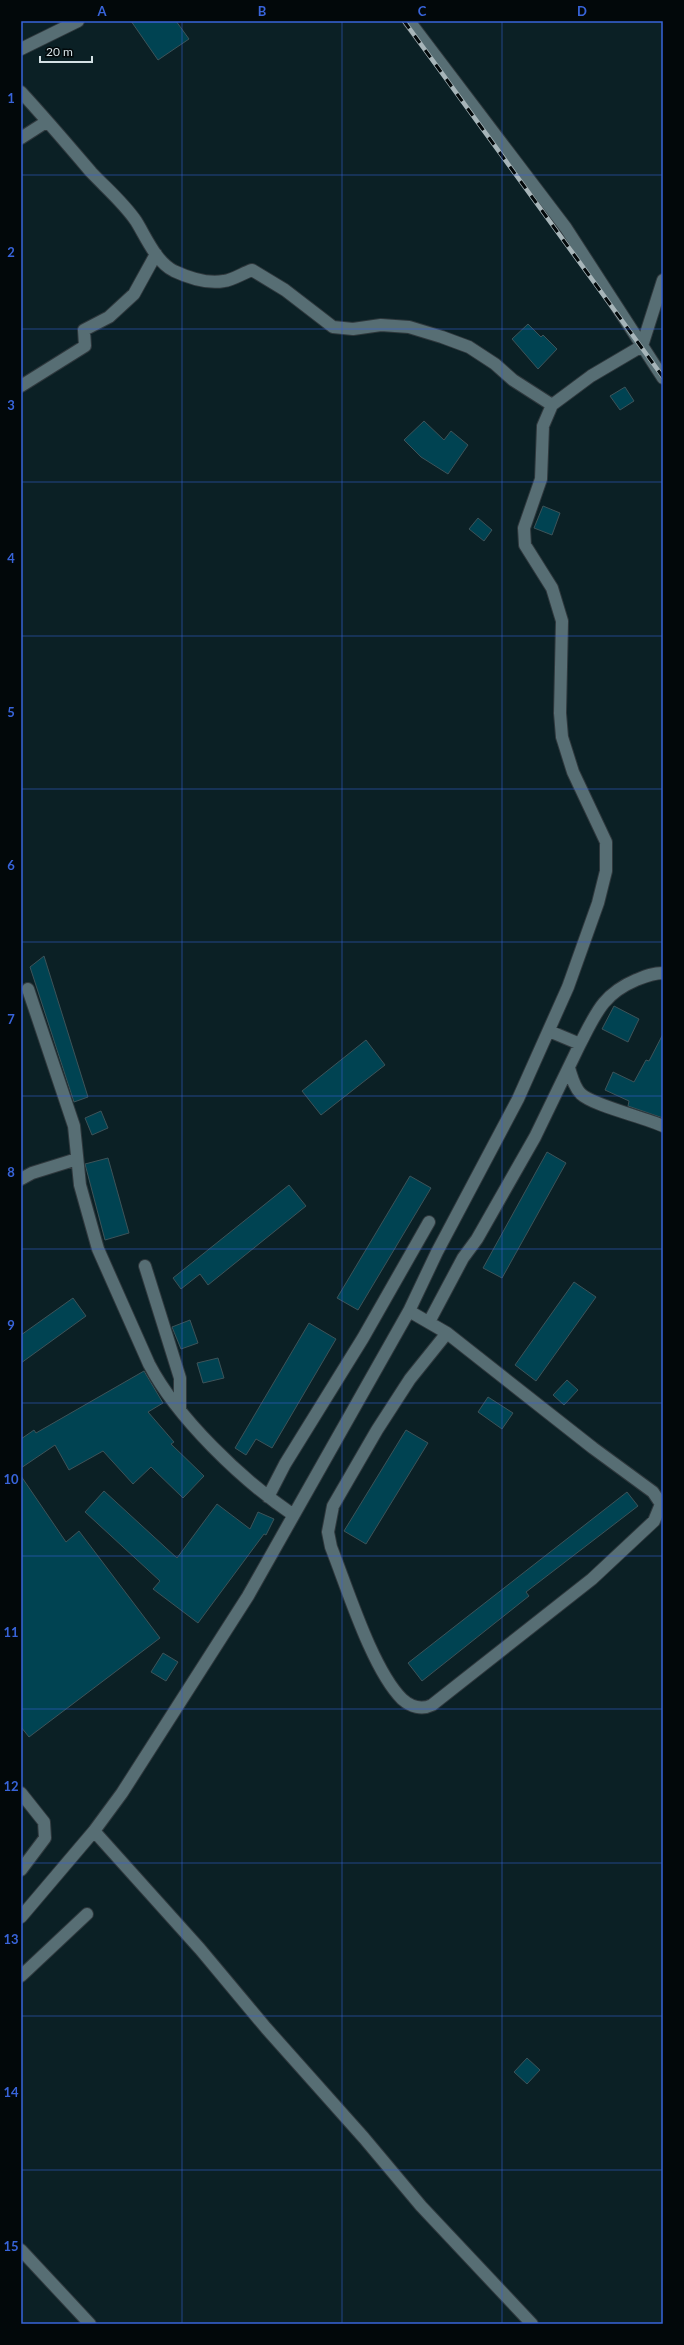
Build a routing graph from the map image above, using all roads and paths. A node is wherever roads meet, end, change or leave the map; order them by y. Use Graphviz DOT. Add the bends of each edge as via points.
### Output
graph roads {
  1 [pos="78,21"];
  2 [pos="409,21"];
  3 [pos="21,49"];
  4 [pos="21,92"];
  5 [pos="46,122"];
  6 [pos="21,138"];
  7 [pos="156,254"];
  8 [pos="663,280"];
  9 [pos="642,346"];
  10 [pos="663,378"];
  11 [pos="21,386"];
  12 [pos="552,405"];
  13 [pos="663,973"];
  14 [pos="28,989"];
  15 [pos="549,1031"];
  16 [pos="580,1044"];
  17 [pos="569,1068"];
  18 [pos="663,1126"];
  19 [pos="77,1159"];
  20 [pos="21,1179"];
  21 [pos="429,1222"];
  22 [pos="144,1266"];
  23 [pos="409,1311"];
  24 [pos="429,1322"];
  25 [pos="447,1333"];
  26 [pos="180,1409"];
  27 [pos="268,1497"];
  28 [pos="292,1514"];
  29 [pos="21,1793"];
  30 [pos="94,1831"];
  31 [pos="21,1870"];
  32 [pos="87,1914"];
  33 [pos="21,1917"];
  34 [pos="21,1976"];
  35 [pos="21,2250"];
  36 [pos="90,2324"];
  37 [pos="532,2324"];
  1 -- 3 [label="street"];
  2 -- 9 [label="street" via="566,228"];
  4 -- 5 [label="street"];
  5 -- 6 [label="street"];
  5 -- 7 [label="street" via="116,196 135,220"];
  7 -- 11 [label="street" via="134,294 109,317 84,330 85,346"];
  7 -- 12 [label="street" via="173,271 209,281 225,281 252,270 267,277 339,329 381,325 409,327 442,337 469,348 495,364 513,380"];
  8 -- 9 [label="street"];
  9 -- 10 [label="street"];
  9 -- 12 [label="street" via="591,376"];
  12 -- 15 [label="street" via="543,426 541,479 524,528 524,537 525,545 552,588 562,621 562,737 566,755 606,842 606,871 598,903"];
  13 -- 16 [label="street" via="652,973 611,994 597,1012"];
  14 -- 19 [label="street" via="74,1126"];
  15 -- 16 [label="street"];
  15 -- 23 [label="street" via="518,1099 437,1252"];
  16 -- 17 [label="street"];
  17 -- 18 [label="street" via="574,1083 582,1094 596,1102"];
  17 -- 24 [label="street" via="535,1137 477,1240 456,1270"];
  19 -- 20 [label="street"];
  19 -- 26 [label="street" via="80,1185 107,1275 157,1380"];
  21 -- 27 [label="street" via="363,1338 285,1464"];
  22 -- 26 [label="street" via="180,1378"];
  23 -- 24 [label="street"];
  23 -- 28 [label="street"];
  24 -- 25 [label="street"];
  25 -- 25 [label="street" via="410,1379 377,1430 333,1506 328,1532 331,1547 380,1668 402,1699 413,1706 424,1708 432,1705 592,1579 654,1521 661,1504 653,1492"];
  26 -- 27 [label="street" via="216,1449"];
  27 -- 28 [label="street"];
  28 -- 30 [label="street" via="248,1596 122,1793"];
  29 -- 31 [label="street" via="44,1822 45,1838"];
  30 -- 33 [label="street"];
  30 -- 37 [label="street" via="200,1949 421,2206"];
  32 -- 34 [label="street"];
  35 -- 36 [label="street"];
}
